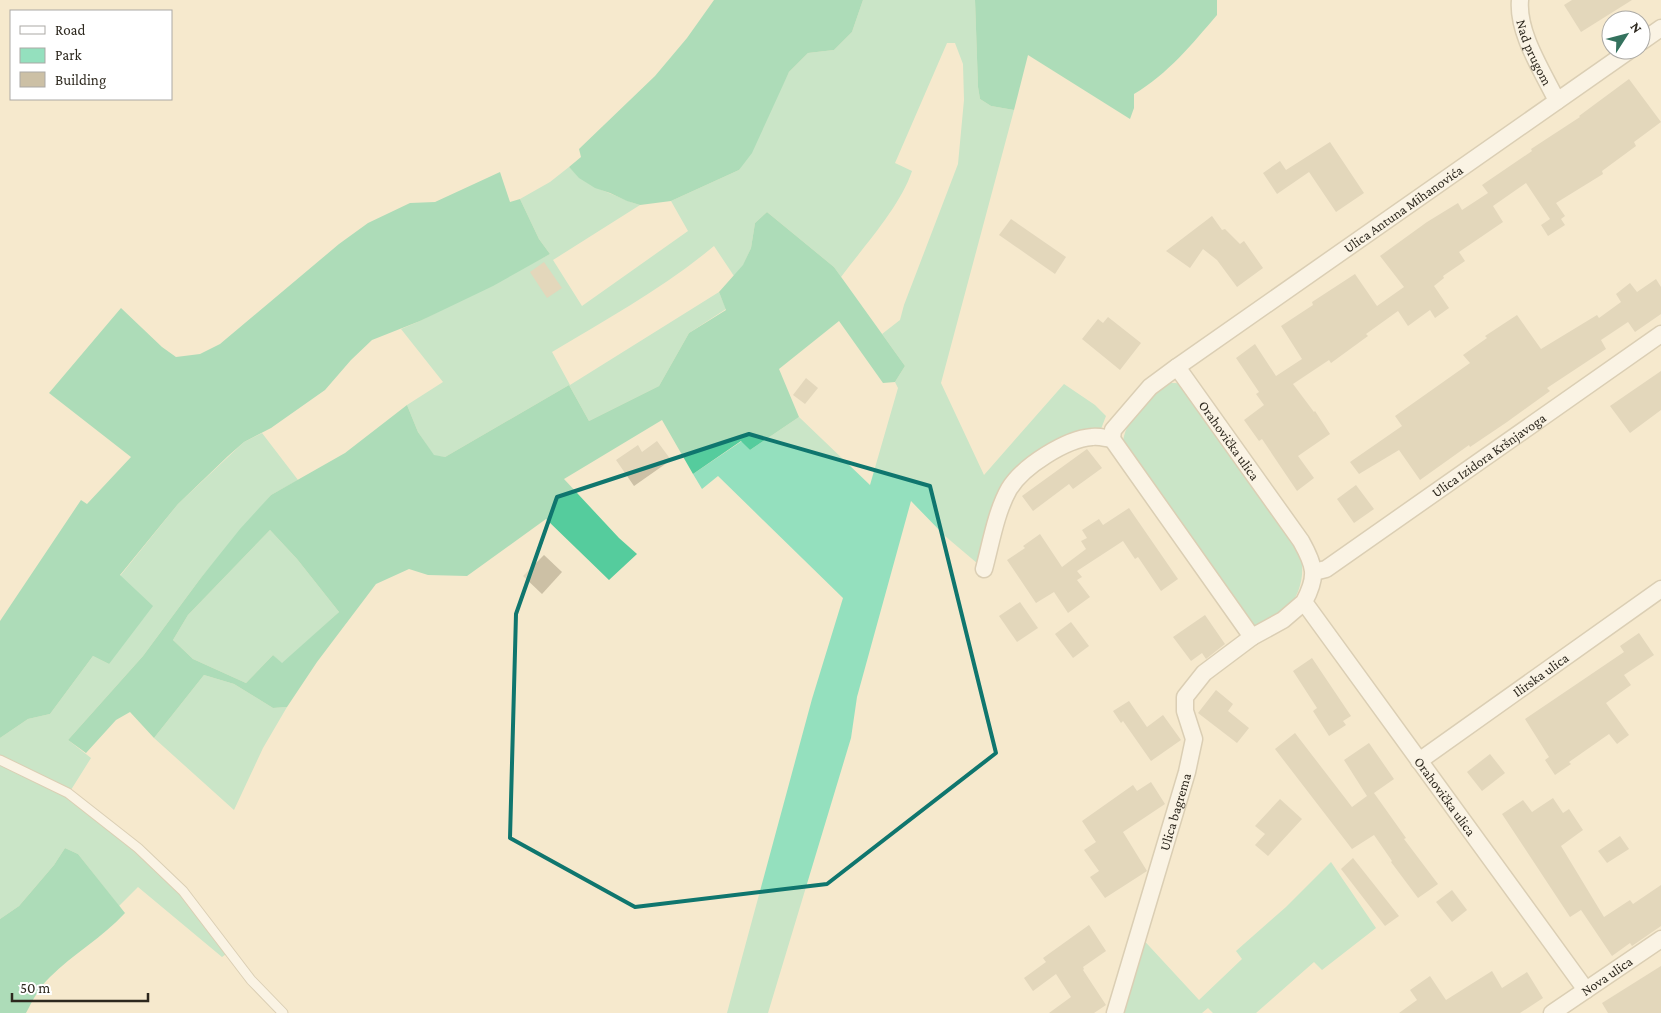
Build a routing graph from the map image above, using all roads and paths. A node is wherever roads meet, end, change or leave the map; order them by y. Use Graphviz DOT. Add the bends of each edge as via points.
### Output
graph roads {
  1 [pos="1520,0"];
  2 [pos="1616,60"];
  3 [pos="1557,101"];
  4 [pos="1661,334"];
  5 [pos="1177,367"];
  6 [pos="1112,439"];
  7 [pos="984,570"];
  8 [pos="1314,572"];
  9 [pos="1661,589"];
  10 [pos="1304,602"];
  11 [pos="1252,637"];
  12 [pos="0,760"];
  13 [pos="1419,761"];
  14 [pos="1661,939"];
  15 [pos="1586,990"];
  16 [pos="283,1013"];
  17 [pos="1115,1013"];
  18 [pos="1552,1013"];
  1 -- 3 [label="street, Nad prugom" via="1521,22"];
  2 -- 3 [label="street, Ulica Antuna Mihanovića"];
  3 -- 5 [label="street, Ulica Antuna Mihanovića"];
  4 -- 8 [label="street, Ulica Izidora Kršnjavoga" via="1326,569"];
  5 -- 6 [label="street" via="1150,387 1113,430"];
  5 -- 8 [label="street, Orahovička ulica" via="1301,541"];
  6 -- 7 [label="street" via="1093,437 1073,441 1051,452 1017,478 999,514"];
  6 -- 11 [label="street"];
  8 -- 10 [label="street"];
  9 -- 13 [label="street, Ilirska ulica"];
  10 -- 11 [label="street" via="1283,620"];
  10 -- 13 [label="street, Orahovička ulica"];
  11 -- 17 [label="street, Ulica bagrema" via="1204,673 1185,697 1185,711 1194,739"];
  12 -- 16 [label="lane" via="68,793 138,848 183,891 251,980"];
  13 -- 15 [label="street, Orahovička ulica"];
  14 -- 15 [label="street, Nova ulica"];
  15 -- 18 [label="street, Nova ulica"];
}
